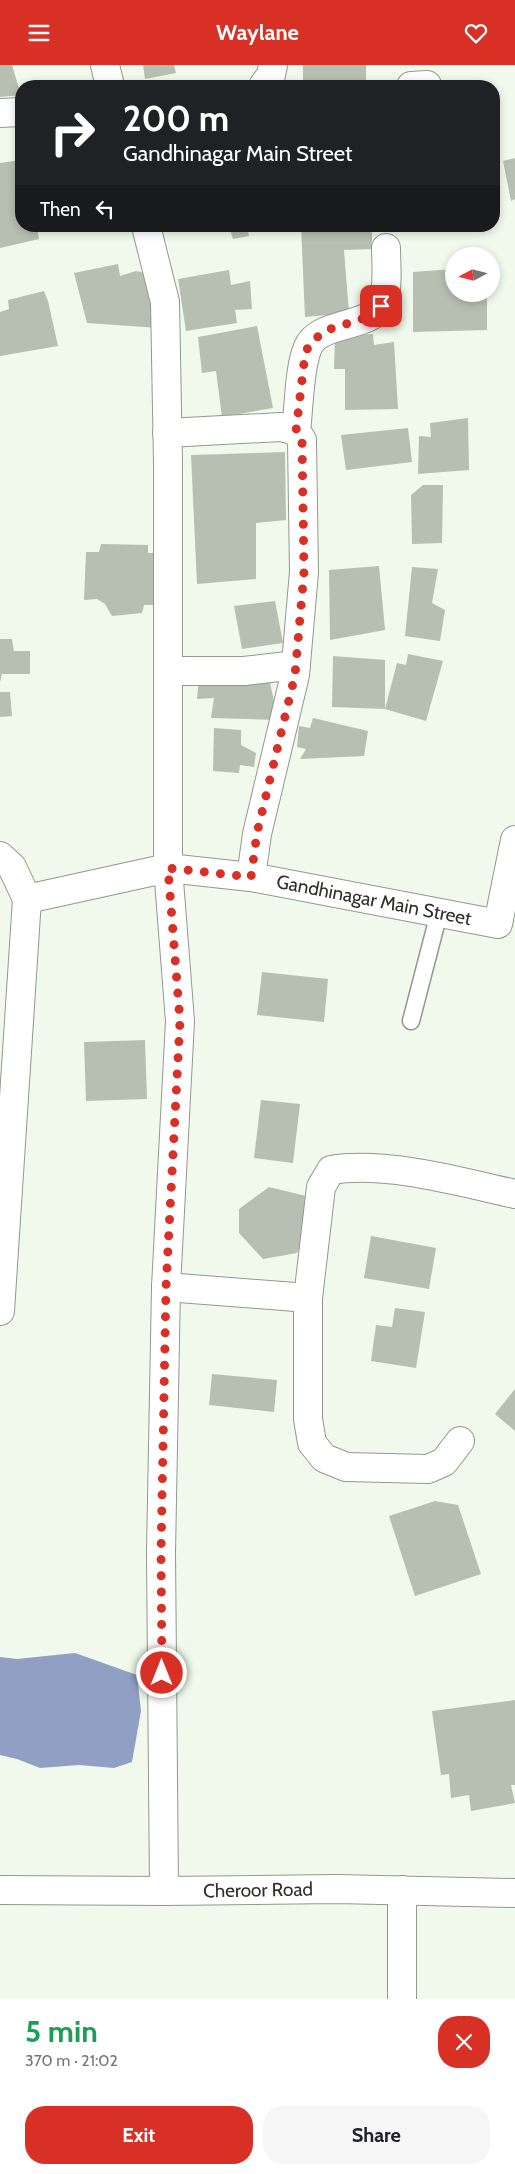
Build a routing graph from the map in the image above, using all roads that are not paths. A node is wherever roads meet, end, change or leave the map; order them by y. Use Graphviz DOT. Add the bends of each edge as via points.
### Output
graph roads {
  1 [pos="105,65"];
  2 [pos="273,65"];
  3 [pos="109,80"];
  4 [pos="267,80"];
  5 [pos="15,112"];
  6 [pos="0,113"];
  7 [pos="148,232"];
  8 [pos="386,248"];
  9 [pos="296,431"];
  10 [pos="167,433"];
  11 [pos="296,665"];
  12 [pos="168,671"];
  13 [pos="515,840"];
  14 [pos="0,856"];
  15 [pos="168,868"];
  16 [pos="251,877"];
  17 [pos="27,899"];
  18 [pos="438,913"];
  19 [pos="506,925"];
  20 [pos="411,1021"];
  21 [pos="515,1194"];
  22 [pos="166,1287"];
  23 [pos="308,1299"];
  24 [pos="0,1311"];
  25 [pos="460,1441"];
  26 [pos="0,1890"];
  27 [pos="164,1891"];
  28 [pos="402,1891"];
  29 [pos="515,1893"];
  30 [pos="402,1999"];
  1 -- 3 [label="street"];
  2 -- 4 [label="street"];
  5 -- 6 [label="street"];
  7 -- 10 [label="street" via="165,302"];
  8 -- 9 [label="street" via="385,289 381,306 368,317 324,331 308,346"];
  9 -- 10 [label="street" via="281,427"];
  9 -- 11 [label="street" via="302,440 304,572"];
  10 -- 12 [label="street"];
  11 -- 12 [label="street" via="244,671"];
  11 -- 16 [label="street" via="257,833"];
  12 -- 15 [label="street"];
  13 -- 19 [label="street, Gandhinagar Main Street"];
  14 -- 17 [label="street" via="12,867"];
  15 -- 16 [label="street, Gandhinagar Main Street"];
  15 -- 17 [label="street, Gandhinagar Main Street"];
  15 -- 22 [label="street" via="180,1021"];
  16 -- 18 [label="street, Gandhinagar Main Street"];
  17 -- 24 [label="street"];
  18 -- 19 [label="street, Gandhinagar Main Street"];
  18 -- 20 [label="lane"];
  21 -- 23 [label="street" via="436,1176 353,1167 331,1170 321,1187"];
  22 -- 23 [label="street"];
  22 -- 27 [label="street" via="161,1553"];
  23 -- 25 [label="street" via="308,1419 312,1443 324,1458 346,1467 428,1469 444,1462"];
  26 -- 27 [label="street, Cheroor Road"];
  27 -- 28 [label="street, Cheroor Road"];
  28 -- 29 [label="street, Cheroor Road"];
  28 -- 30 [label="street"];
}
